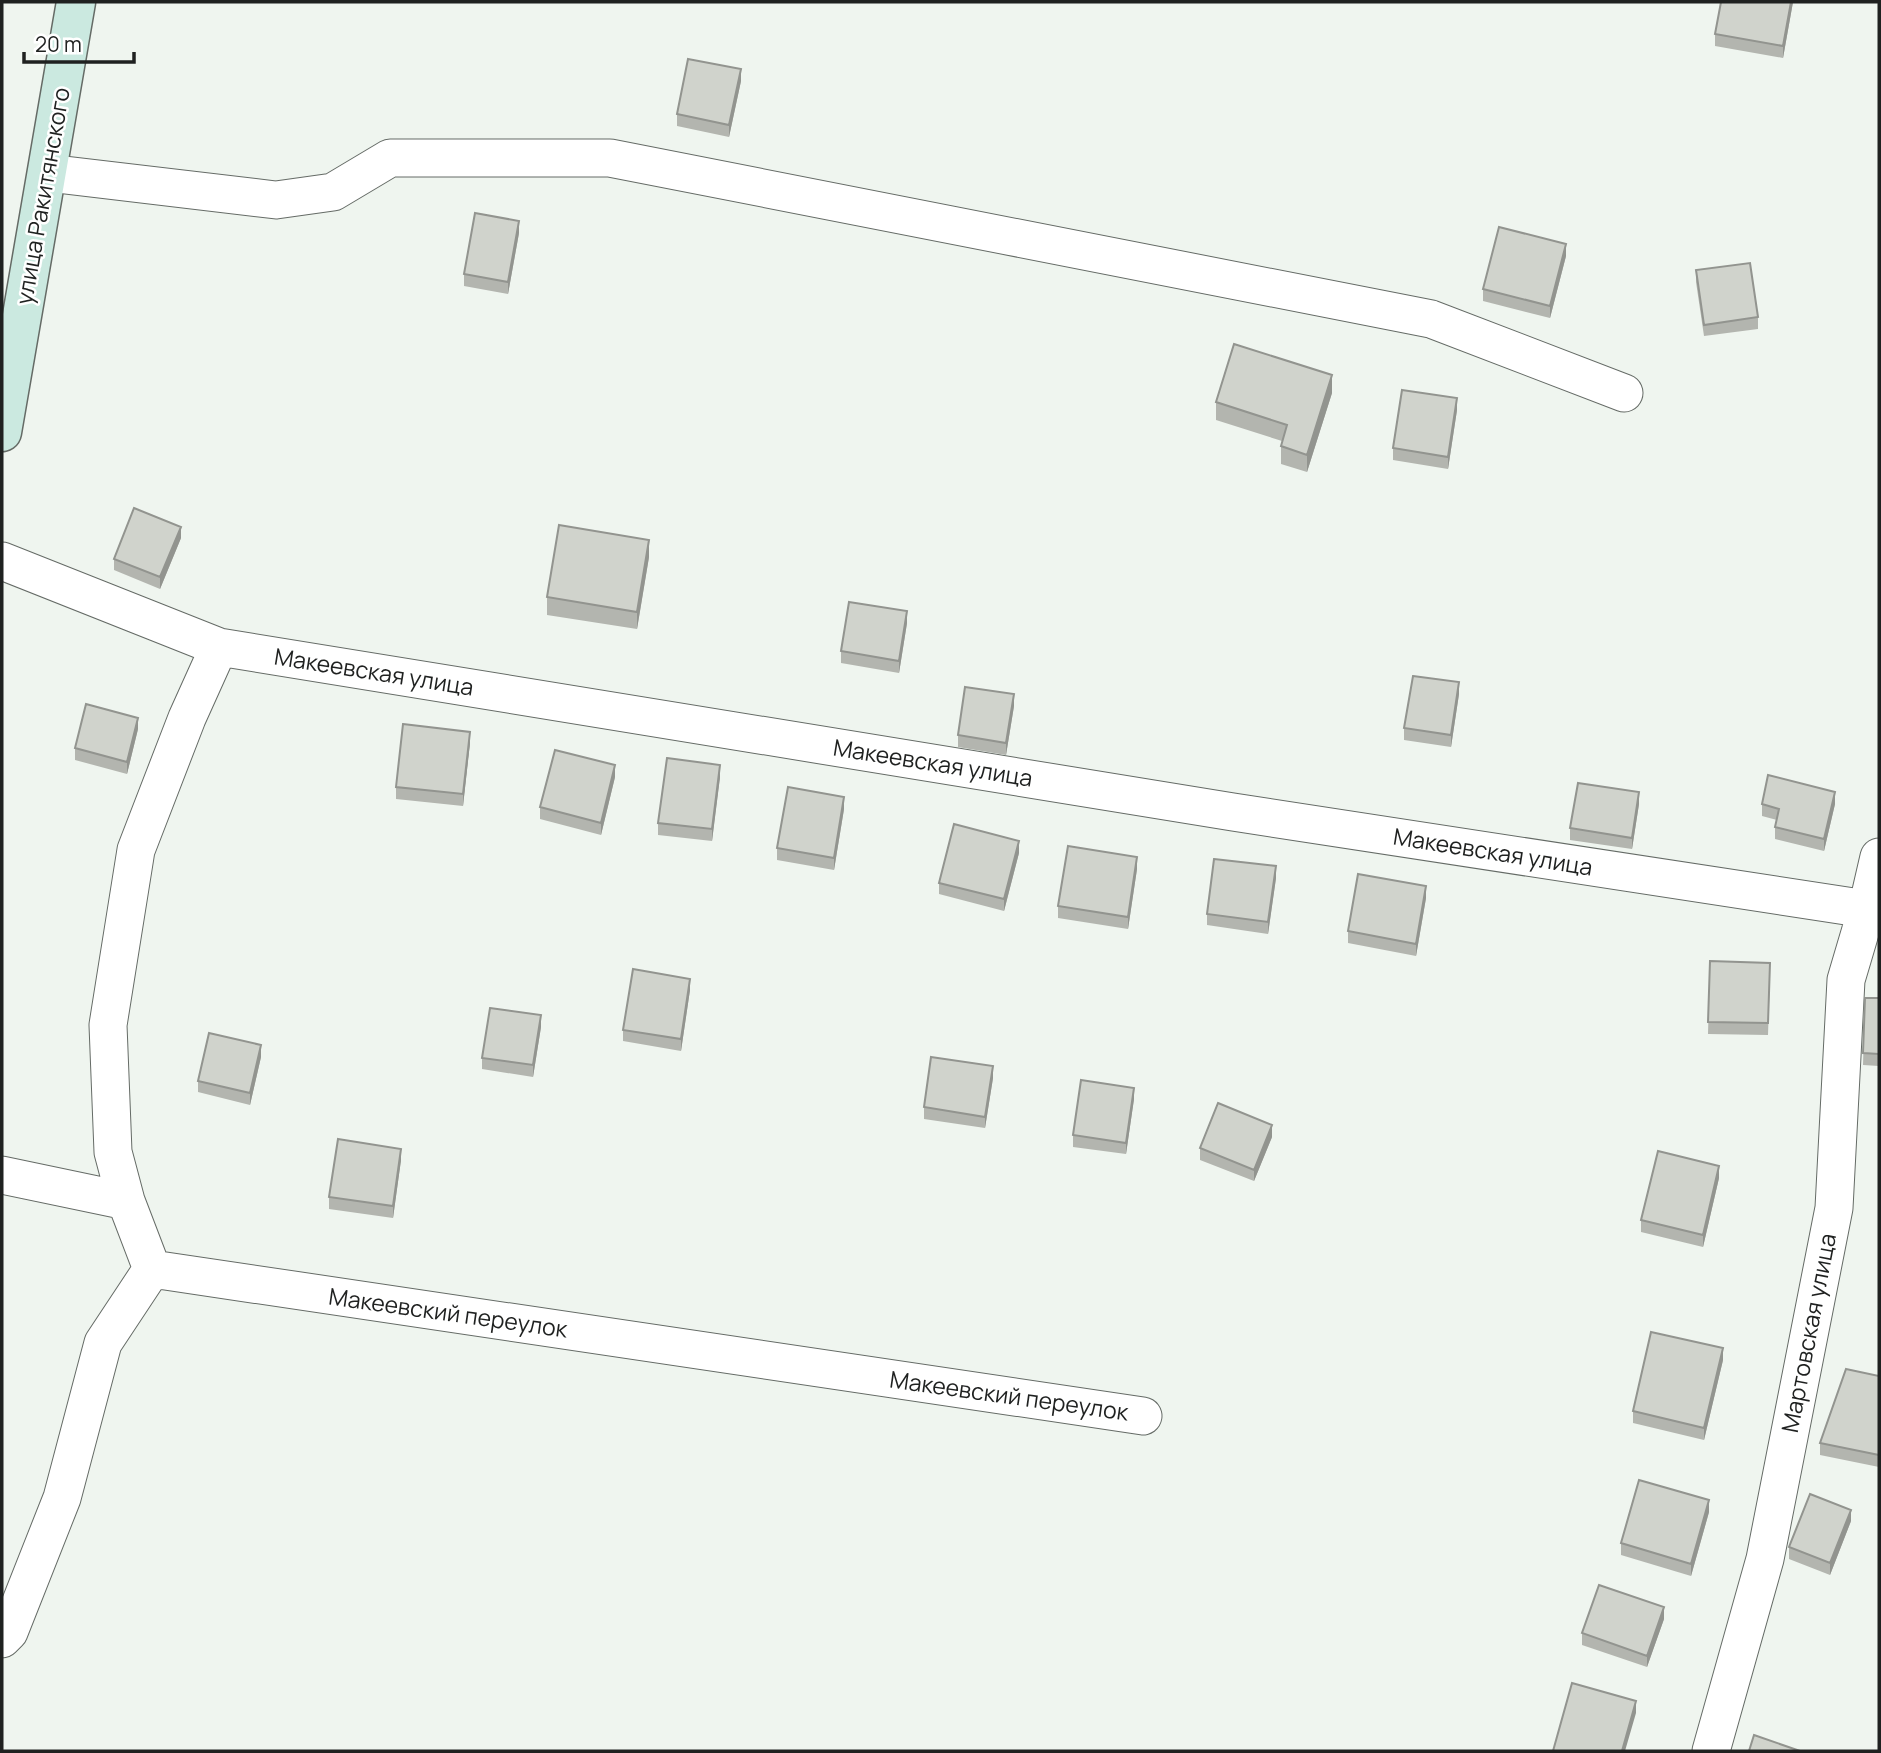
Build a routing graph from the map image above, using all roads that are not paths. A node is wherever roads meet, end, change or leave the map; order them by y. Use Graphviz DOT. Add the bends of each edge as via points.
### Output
graph roads {
  1 [pos="75,2"];
  2 [pos="48,173"];
  3 [pos="1623,393"];
  4 [pos="2,432"];
  5 [pos="2,561"];
  6 [pos="219,647"];
  7 [pos="1879,858"];
  8 [pos="1873,910"];
  9 [pos="2,1175"];
  10 [pos="126,1202"];
  11 [pos="152,1269"];
  12 [pos="1143,1416"];
  13 [pos="2,1639"];
  14 [pos="1711,1751"];
  1 -- 2 [label="main road, улица Ракитянского"];
  2 -- 3 [label="street" via="276,200 333,192 390,158 610,158 1431,319"];
  2 -- 4 [label="main road, улица Ракитянского"];
  5 -- 6 [label="street, Макеевская улица"];
  6 -- 8 [label="street, Макеевская улица" via="1219,810"];
  6 -- 10 [label="street" via="136,850 108,1025 113,1152"];
  7 -- 8 [label="street, Мартовская улица"];
  8 -- 14 [label="street, Мартовская улица" via="1846,980 1834,1208 1765,1559"];
  9 -- 10 [label="street"];
  10 -- 11 [label="street"];
  11 -- 12 [label="street, Макеевский переулок"];
  11 -- 13 [label="street" via="103,1343 62,1498 9,1632"];
}
